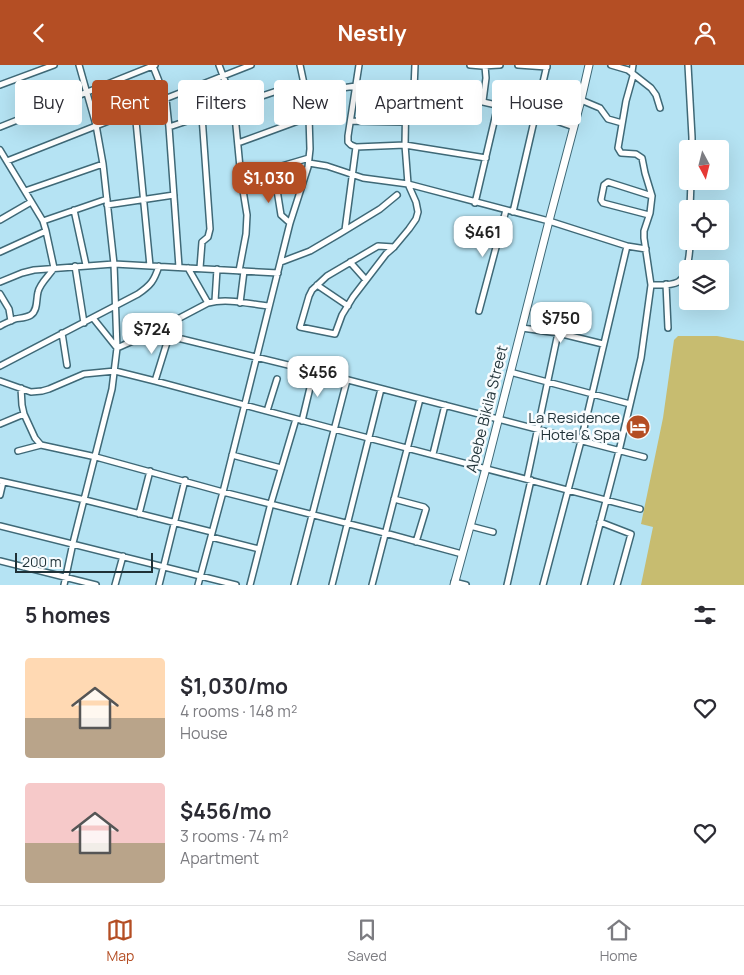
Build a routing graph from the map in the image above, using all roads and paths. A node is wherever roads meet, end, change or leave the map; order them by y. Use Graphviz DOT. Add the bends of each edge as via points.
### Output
graph roads {
  1 [pos="54,65"];
  2 [pos="79,65"];
  3 [pos="154,65"];
  4 [pos="220,65"];
  5 [pos="251,65"];
  6 [pos="300,65"];
  7 [pos="359,65"];
  8 [pos="415,65"];
  9 [pos="470,65"];
  10 [pos="500,65"];
  11 [pos="518,65"];
  12 [pos="589,65"];
  13 [pos="611,65"];
  14 [pos="632,65"];
  15 [pos="688,65"];
  16 [pos="485,66"];
  17 [pos="547,66"];
  18 [pos="632,73"];
  19 [pos="224,76"];
  20 [pos="159,80"];
  21 [pos="225,80"];
  22 [pos="304,80"];
  23 [pos="357,80"];
  24 [pos="414,80"];
  25 [pos="544,80"];
  26 [pos="0,85"];
  27 [pos="356,86"];
  28 [pos="346,87"];
  29 [pos="87,93"];
  30 [pos="168,98"];
  31 [pos="581,100"];
  32 [pos="484,101"];
  33 [pos="492,103"];
  34 [pos="660,108"];
  35 [pos="92,111"];
  36 [pos="168,118"];
  37 [pos="351,121"];
  38 [pos="356,121"];
  39 [pos="622,123"];
  40 [pos="178,124"];
  41 [pos="96,125"];
  42 [pos="136,125"];
  43 [pos="203,125"];
  44 [pos="236,125"];
  45 [pos="287,125"];
  46 [pos="309,125"];
  47 [pos="405,125"];
  48 [pos="493,125"];
  49 [pos="533,125"];
  50 [pos="568,125"];
  51 [pos="0,127"];
  52 [pos="169,127"];
  53 [pos="574,127"];
  54 [pos="692,140"];
  55 [pos="238,143"];
  56 [pos="405,145"];
  57 [pos="356,147"];
  58 [pos="0,150"];
  59 [pos="486,158"];
  60 [pos="309,160"];
  61 [pos="7,161"];
  62 [pos="103,164"];
  63 [pos="270,169"];
  64 [pos="353,174"];
  65 [pos="241,178"];
  66 [pos="408,184"];
  67 [pos="25,191"];
  68 [pos="174,195"];
  69 [pos="397,195"];
  70 [pos="652,196"];
  71 [pos="144,199"];
  72 [pos="31,202"];
  73 [pos="107,202"];
  74 [pos="475,203"];
  75 [pos="74,210"];
  76 [pos="506,210"];
  77 [pos="513,212"];
  78 [pos="649,215"];
  79 [pos="0,220"];
  80 [pos="43,221"];
  81 [pos="549,221"];
  82 [pos="290,223"];
  83 [pos="345,230"];
  84 [pos="46,231"];
  85 [pos="626,246"];
  86 [pos="394,247"];
  87 [pos="646,249"];
  88 [pos="689,250"];
  89 [pos="0,252"];
  90 [pos="350,262"];
  91 [pos="281,263"];
  92 [pos="114,264"];
  93 [pos="86,265"];
  94 [pos="75,266"];
  95 [pos="150,266"];
  96 [pos="159,266"];
  97 [pos="179,267"];
  98 [pos="188,268"];
  99 [pos="54,269"];
  100 [pos="200,269"];
  101 [pos="217,269"];
  102 [pos="241,271"];
  103 [pos="278,273"];
  104 [pos="366,280"];
  105 [pos="0,282"];
  106 [pos="666,284"];
  107 [pos="317,285"];
  108 [pos="650,285"];
  109 [pos="0,294"];
  110 [pos="215,301"];
  111 [pos="208,303"];
  112 [pos="240,303"];
  113 [pos="116,306"];
  114 [pos="269,306"];
  115 [pos="348,306"];
  116 [pos="479,311"];
  117 [pos="93,318"];
  118 [pos="11,321"];
  119 [pos="84,323"];
  120 [pos="0,326"];
  121 [pos="522,327"];
  122 [pos="668,328"];
  123 [pos="153,332"];
  124 [pos="62,333"];
  125 [pos="558,333"];
  126 [pos="169,336"];
  127 [pos="603,344"];
  128 [pos="117,349"];
  129 [pos="257,357"];
  130 [pos="67,365"];
  131 [pos="0,366"];
  132 [pos="115,371"];
  133 [pos="314,371"];
  134 [pos="510,372"];
  135 [pos="277,379"];
  136 [pos="347,380"];
  137 [pos="0,381"];
  138 [pos="155,381"];
  139 [pos="548,382"];
  140 [pos="21,388"];
  141 [pos="381,389"];
  142 [pos="592,394"];
  143 [pos="420,399"];
  144 [pos="630,404"];
  145 [pos="244,405"];
  146 [pos="445,405"];
  147 [pos="267,411"];
  148 [pos="24,414"];
  149 [pos="296,419"];
  150 [pos="498,419"];
  151 [pos="302,421"];
  152 [pos="0,424"];
  153 [pos="334,429"];
  154 [pos="538,429"];
  155 [pos="369,438"];
  156 [pos="581,441"];
  157 [pos="41,445"];
  158 [pos="407,448"];
  159 [pos="18,451"];
  160 [pos="619,451"];
  161 [pos="232,455"];
  162 [pos="433,455"];
  163 [pos="96,457"];
  164 [pos="644,457"];
  165 [pos="282,468"];
  166 [pos="486,468"];
  167 [pos="150,471"];
  168 [pos="529,480"];
  169 [pos="2,481"];
  170 [pos="185,481"];
  171 [pos="568,490"];
  172 [pos="223,492"];
  173 [pos="0,495"];
  174 [pos="394,499"];
  175 [pos="85,500"];
  176 [pos="606,500"];
  177 [pos="271,503"];
  178 [pos="640,509"];
  179 [pos="139,514"];
  180 [pos="312,514"];
  181 [pos="600,522"];
  182 [pos="174,523"];
  183 [pos="348,523"];
  184 [pos="0,526"];
  185 [pos="470,526"];
  186 [pos="493,532"];
  187 [pos="385,533"];
  188 [pos="211,535"];
  189 [pos="416,542"];
  190 [pos="73,543"];
  191 [pos="259,549"];
  192 [pos="462,554"];
  193 [pos="123,556"];
  194 [pos="0,561"];
  195 [pos="164,566"];
  196 [pos="201,575"];
  197 [pos="66,577"];
  198 [pos="454,583"];
  199 [pos="64,585"];
  200 [pos="96,585"];
  201 [pos="115,585"];
  202 [pos="159,585"];
  203 [pos="198,585"];
  204 [pos="236,585"];
  205 [pos="250,585"];
  206 [pos="294,585"];
  207 [pos="332,585"];
  208 [pos="372,585"];
  209 [pos="466,585"];
  210 [pos="507,585"];
  211 [pos="543,585"];
  212 [pos="584,585"];
  213 [pos="617,585"];
  1 -- 26 [label="street"];
  2 -- 29 [label="street"];
  3 -- 20 [label="street"];
  3 -- 29 [label="street"];
  4 -- 19 [label="street"];
  5 -- 19 [label="street"];
  6 -- 22 [label="street"];
  7 -- 23 [label="street"];
  8 -- 24 [label="street"];
  9 -- 16 [label="street"];
  10 -- 16 [label="street"];
  11 -- 17 [label="street"];
  12 -- 31 [label="main road, Abebe Bikila Street"];
  13 -- 18 [label="street"];
  14 -- 18 [label="street"];
  15 -- 54 [label="street"];
  16 -- 32 [label="street"];
  17 -- 25 [label="street"];
  18 -- 34 [label="street" via="651,88"];
  18 -- 39 [label="street"];
  19 -- 21 [label="street"];
  19 -- 30 [label="street"];
  27 -- 28 [label="street"];
  27 -- 37 [label="street"];
  29 -- 35 [label="street"];
  29 -- 51 [label="street"];
  31 -- 39 [label="street" via="600,107 608,119"];
  32 -- 33 [label="street"];
  36 -- 52 [label="street"];
  37 -- 38 [label="street"];
  37 -- 57 [label="street" via="348,142"];
  39 -- 70 [label="street" via="619,151 642,158"];
  40 -- 52 [label="street"];
  41 -- 61 [label="street"];
  41 -- 62 [label="street"];
  42 -- 71 [label="street"];
  43 -- 100 [label="street" via="210,229 202,243"];
  44 -- 55 [label="street"];
  45 -- 55 [label="street"];
  46 -- 60 [label="street"];
  47 -- 56 [label="street"];
  48 -- 59 [label="street"];
  49 -- 77 [label="street"];
  50 -- 53 [label="street"];
  52 -- 68 [label="street"];
  53 -- 81 [label="main road, Abebe Bikila Street"];
  55 -- 65 [label="street"];
  56 -- 57 [label="street"];
  56 -- 59 [label="street"];
  56 -- 66 [label="street"];
  57 -- 64 [label="street"];
  58 -- 61 [label="street"];
  59 -- 74 [label="street"];
  60 -- 63 [label="street"];
  60 -- 64 [label="street"];
  60 -- 82 [label="street"];
  61 -- 67 [label="street"];
  62 -- 67 [label="street"];
  62 -- 73 [label="street"];
  63 -- 65 [label="street"];
  63 -- 82 [label="street" via="281,215"];
  64 -- 66 [label="street"];
  64 -- 83 [label="street"];
  65 -- 102 [label="street" via="247,215"];
  66 -- 74 [label="street"];
  66 -- 86 [label="street" via="418,213"];
  67 -- 72 [label="street"];
  68 -- 71 [label="street"];
  68 -- 97 [label="street"];
  69 -- 83 [label="street"];
  70 -- 78 [label="street"];
  70 -- 78 [label="street" via="608,182 604,185 601,200"];
  71 -- 73 [label="street"];
  71 -- 95 [label="street"];
  72 -- 79 [label="street"];
  72 -- 80 [label="street"];
  73 -- 75 [label="street"];
  73 -- 92 [label="street"];
  74 -- 76 [label="street"];
  75 -- 80 [label="street"];
  75 -- 93 [label="street"];
  76 -- 77 [label="street"];
  76 -- 116 [label="street"];
  77 -- 81 [label="street"];
  78 -- 87 [label="street" via="644,231"];
  80 -- 84 [label="street"];
  81 -- 85 [label="street"];
  81 -- 121 [label="main road, Abebe Bikila Street"];
  82 -- 91 [label="street"];
  83 -- 91 [label="street" via="310,251"];
  84 -- 89 [label="street"];
  84 -- 99 [label="street"];
  85 -- 87 [label="street"];
  85 -- 127 [label="street"];
  86 -- 90 [label="street" via="378,246"];
  86 -- 104 [label="street"];
  87 -- 108 [label="street"];
  88 -- 106 [label="street" via="681,280"];
  90 -- 104 [label="street"];
  90 -- 107 [label="street"];
  91 -- 103 [label="street"];
  92 -- 93 [label="street"];
  92 -- 95 [label="street"];
  92 -- 113 [label="street"];
  93 -- 94 [label="street"];
  94 -- 99 [label="street"];
  94 -- 119 [label="street"];
  95 -- 96 [label="street"];
  96 -- 97 [label="street"];
  96 -- 113 [label="street" via="148,287"];
  97 -- 98 [label="street"];
  98 -- 100 [label="street"];
  98 -- 111 [label="street"];
  99 -- 105 [label="street" via="28,271"];
  99 -- 118 [label="street" via="38,291 32,315"];
  100 -- 101 [label="street"];
  101 -- 102 [label="street"];
  101 -- 110 [label="street"];
  102 -- 103 [label="street"];
  102 -- 112 [label="street"];
  103 -- 114 [label="street"];
  104 -- 115 [label="street"];
  106 -- 108 [label="street"];
  106 -- 122 [label="street"];
  107 -- 115 [label="street"];
  107 -- 115 [label="street" via="309,295 300,327 335,334"];
  108 -- 144 [label="street" via="641,358"];
  109 -- 118 [label="street" via="9,309"];
  110 -- 111 [label="street"];
  110 -- 112 [label="street"];
  111 -- 123 [label="street"];
  112 -- 114 [label="street"];
  113 -- 117 [label="street"];
  113 -- 128 [label="street"];
  114 -- 129 [label="street"];
  117 -- 119 [label="street"];
  117 -- 128 [label="street"];
  118 -- 120 [label="street"];
  119 -- 124 [label="street"];
  121 -- 125 [label="street"];
  121 -- 134 [label="main road, Abebe Bikila Street"];
  123 -- 126 [label="street"];
  123 -- 128 [label="street"];
  124 -- 130 [label="street"];
  124 -- 131 [label="street"];
  125 -- 127 [label="street"];
  125 -- 139 [label="street"];
  126 -- 129 [label="street"];
  126 -- 138 [label="street"];
  127 -- 142 [label="street"];
  128 -- 132 [label="street"];
  129 -- 133 [label="street"];
  129 -- 145 [label="street"];
  132 -- 138 [label="street"];
  132 -- 140 [label="street" via="84,374 42,391 31,392"];
  132 -- 163 [label="street"];
  133 -- 136 [label="street"];
  133 -- 151 [label="street"];
  134 -- 139 [label="street"];
  134 -- 150 [label="main road, Abebe Bikila Street"];
  135 -- 147 [label="street"];
  136 -- 141 [label="street"];
  136 -- 153 [label="street"];
  137 -- 140 [label="street"];
  138 -- 145 [label="street"];
  139 -- 142 [label="street"];
  139 -- 154 [label="street"];
  140 -- 148 [label="street"];
  141 -- 143 [label="street"];
  141 -- 155 [label="street"];
  142 -- 144 [label="street"];
  142 -- 156 [label="street"];
  143 -- 146 [label="street"];
  143 -- 158 [label="street"];
  144 -- 160 [label="street"];
  145 -- 147 [label="street"];
  145 -- 161 [label="street"];
  146 -- 150 [label="street"];
  146 -- 162 [label="street"];
  147 -- 149 [label="street"];
  148 -- 152 [label="street"];
  148 -- 157 [label="street"];
  149 -- 151 [label="street"];
  149 -- 165 [label="street"];
  150 -- 154 [label="street"];
  150 -- 166 [label="main road, Abebe Bikila Street"];
  151 -- 153 [label="street"];
  153 -- 155 [label="street"];
  153 -- 180 [label="street"];
  154 -- 156 [label="street"];
  154 -- 168 [label="street"];
  155 -- 158 [label="street"];
  155 -- 183 [label="street"];
  156 -- 160 [label="street"];
  156 -- 171 [label="street"];
  157 -- 159 [label="street"];
  157 -- 163 [label="street"];
  158 -- 162 [label="street"];
  158 -- 174 [label="street"];
  160 -- 164 [label="street"];
  160 -- 176 [label="street"];
  161 -- 165 [label="street"];
  161 -- 172 [label="street"];
  162 -- 166 [label="street"];
  163 -- 167 [label="street"];
  163 -- 175 [label="street"];
  165 -- 177 [label="street"];
  166 -- 168 [label="street"];
  166 -- 185 [label="main road, Abebe Bikila Street"];
  167 -- 170 [label="street"];
  167 -- 179 [label="street"];
  168 -- 171 [label="street"];
  168 -- 210 [label="street"];
  169 -- 173 [label="street"];
  169 -- 175 [label="street"];
  170 -- 172 [label="street"];
  170 -- 182 [label="street"];
  171 -- 176 [label="street"];
  171 -- 211 [label="street"];
  172 -- 177 [label="street"];
  172 -- 188 [label="street"];
  174 -- 187 [label="street"];
  174 -- 189 [label="street" via="426,509"];
  175 -- 179 [label="street"];
  175 -- 190 [label="street"];
  176 -- 178 [label="street"];
  176 -- 181 [label="street"];
  177 -- 180 [label="street"];
  177 -- 191 [label="street"];
  179 -- 182 [label="street"];
  180 -- 183 [label="street"];
  180 -- 206 [label="street"];
  181 -- 212 [label="street"];
  181 -- 213 [label="street" via="631,534"];
  182 -- 188 [label="street"];
  182 -- 195 [label="street"];
  183 -- 187 [label="street"];
  183 -- 207 [label="street"];
  184 -- 190 [label="street"];
  185 -- 186 [label="street"];
  185 -- 192 [label="main road, Abebe Bikila Street"];
  187 -- 189 [label="street"];
  187 -- 208 [label="street"];
  188 -- 191 [label="street"];
  188 -- 196 [label="street"];
  189 -- 192 [label="street"];
  190 -- 193 [label="street"];
  190 -- 197 [label="street"];
  191 -- 205 [label="street"];
  192 -- 198 [label="main road, Abebe Bikila Street"];
  193 -- 195 [label="street"];
  193 -- 201 [label="street"];
  194 -- 197 [label="street"];
  195 -- 196 [label="street"];
  195 -- 202 [label="street"];
  196 -- 203 [label="street"];
  196 -- 204 [label="street"];
  197 -- 199 [label="street"];
  197 -- 200 [label="street"];
  198 -- 209 [label="street"];
}
